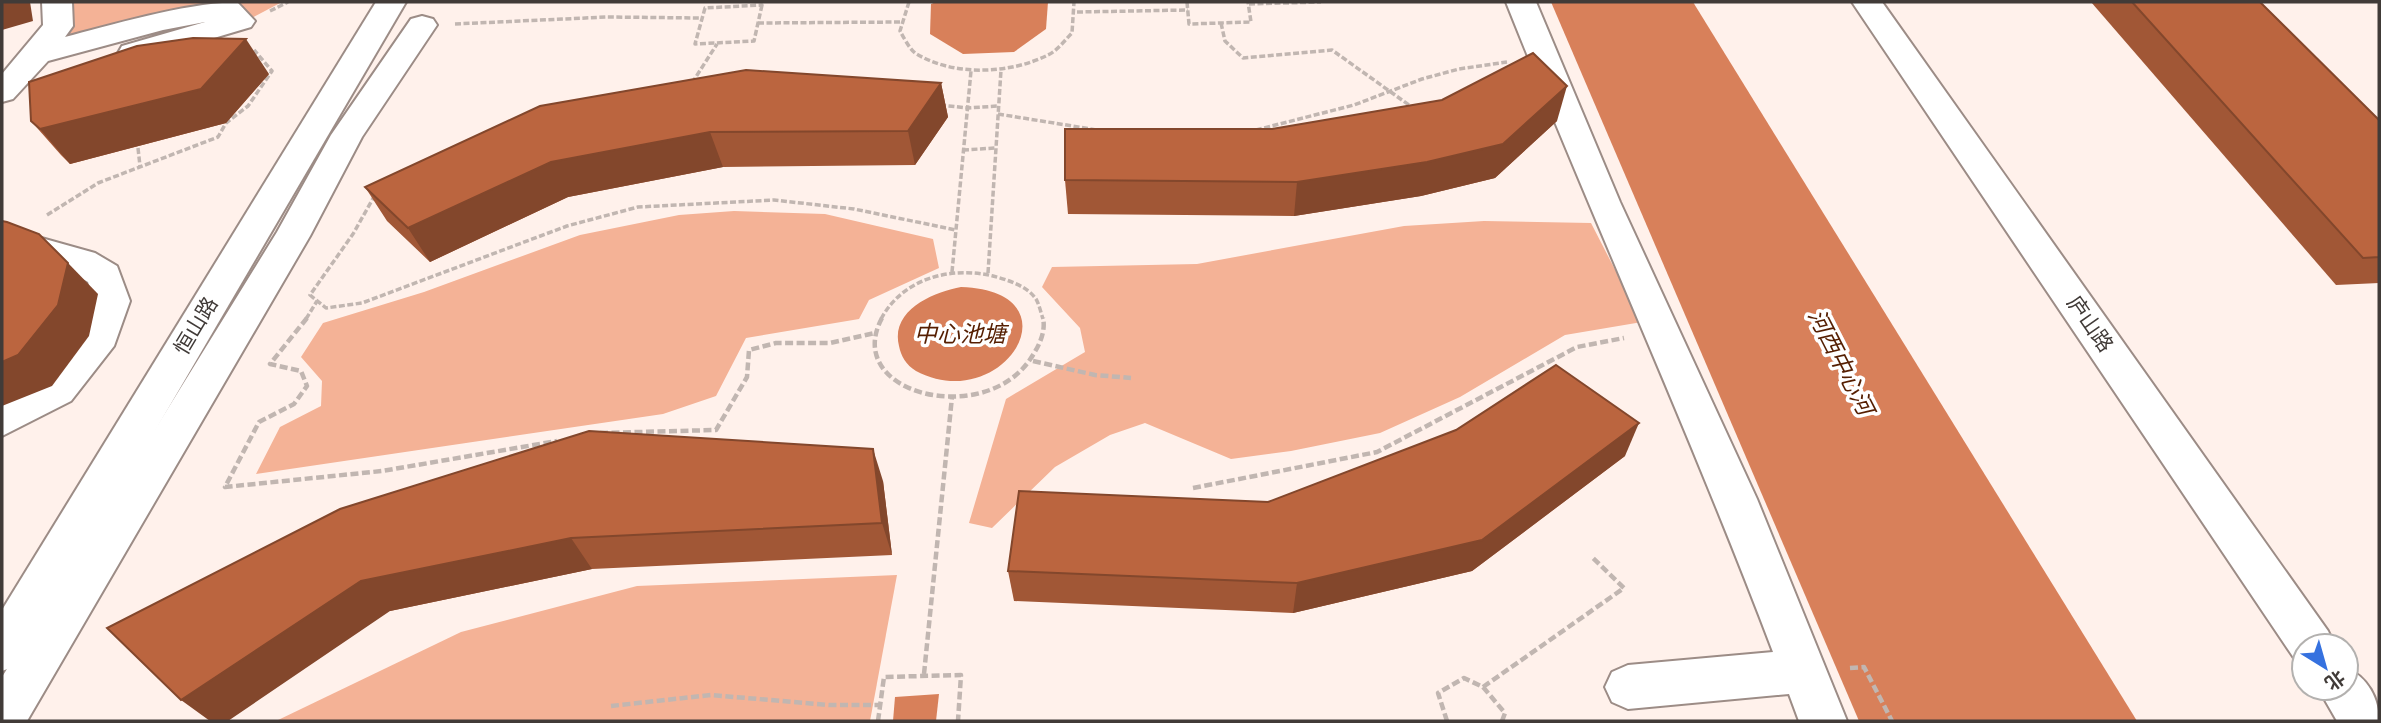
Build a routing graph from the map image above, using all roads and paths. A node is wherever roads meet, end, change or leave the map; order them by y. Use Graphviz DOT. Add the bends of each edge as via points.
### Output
graph roads {
  1 [pos="57,2"];
  2 [pos="391,2"];
  3 [pos="909,2"];
  4 [pos="1075,2"];
  5 [pos="1187,2"];
  6 [pos="1321,2"];
  7 [pos="1521,2"];
  8 [pos="1867,2"];
  9 [pos="1248,3"];
  10 [pos="1188,10"];
  11 [pos="1077,12"];
  12 [pos="702,18"];
  13 [pos="240,21"];
  14 [pos="901,22"];
  15 [pos="758,23"];
  16 [pos="1220,23"];
  17 [pos="422,25"];
  18 [pos="717,43"];
  19 [pos="37,54"];
  20 [pos="110,59"];
  21 [pos="1546,61"];
  22 [pos="1001,70"];
  23 [pos="971,71"];
  24 [pos="692,90"];
  25 [pos="1385,91"];
  26 [pos="2,92"];
  27 [pos="931,103"];
  28 [pos="1409,105"];
  29 [pos="998,106"];
  30 [pos="968,108"];
  31 [pos="998,114"];
  32 [pos="1104,131"];
  33 [pos="1251,131"];
  34 [pos="138,148"];
  35 [pos="996,148"];
  36 [pos="963,150"];
  37 [pos="141,166"];
  38 [pos="376,193"];
  39 [pos="38,221"];
  40 [pos="956,230"];
  41 [pos="2,239"];
  42 [pos="952,272"];
  43 [pos="988,272"];
  44 [pos="317,301"];
  45 [pos="1659,330"];
  46 [pos="875,333"];
  47 [pos="1032,361"];
  48 [pos="1131,378"];
  49 [pos="952,397"];
  50 [pos="2,420"];
  51 [pos="593,434"];
  52 [pos="567,439"];
  53 [pos="1193,488"];
  54 [pos="1592,558"];
  55 [pos="2302,632"];
  56 [pos="2,650"];
  57 [pos="1864,667"];
  58 [pos="1803,671"];
  59 [pos="924,674"];
  60 [pos="1483,687"];
  61 [pos="1628,687"];
  62 [pos="2351,702"];
  63 [pos="880,705"];
  64 [pos="611,706"];
  65 [pos="2,720"];
  66 [pos="878,721"];
  67 [pos="958,721"];
  68 [pos="1447,721"];
  69 [pos="1502,721"];
  70 [pos="1823,721"];
  71 [pos="1892,721"];
  72 [pos="2364,721"];
  1 -- 19 [label="street" via="58,26"];
  2 -- 56 [label="street, 恒山路"];
  3 -- 14 [label="path"];
  4 -- 11 [label="path"];
  5 -- 10 [label="path"];
  6 -- 9 [label="path"];
  7 -- 21 [label="street"];
  8 -- 55 [label="street, 庐山路"];
  9 -- 16 [label="path" via="1251,22"];
  10 -- 11 [label="path"];
  10 -- 16 [label="path" via="1189,24"];
  11 -- 22 [label="path" via="1074,29 1062,44 1041,58"];
  12 -- 15 [label="path" via="705,8 762,5"];
  12 -- 17 [label="path"];
  12 -- 18 [label="path" via="695,44"];
  13 -- 19 [label="street" via="227,9 160,21"];
  13 -- 20 [label="street"];
  13 -- 37 [label="path" via="251,46 272,71 248,106 226,123 218,137"];
  14 -- 15 [label="path"];
  14 -- 23 [label="path" via="900,31 909,48 929,62"];
  15 -- 18 [label="path" via="754,41"];
  16 -- 25 [label="path" via="1225,41 1243,58 1332,50"];
  17 -- 65 [label="street" via="347,135 292,236"];
  18 -- 24 [label="path" via="692,82"];
  19 -- 26 [label="street"];
  21 -- 25 [label="path" via="1459,69"];
  21 -- 45 [label="street"];
  22 -- 23 [label="path"];
  22 -- 29 [label="path"];
  23 -- 30 [label="path"];
  25 -- 28 [label="path"];
  25 -- 33 [label="path" via="1320,115"];
  27 -- 30 [label="path"];
  29 -- 30 [label="path"];
  29 -- 31 [label="path"];
  30 -- 36 [label="path"];
  31 -- 32 [label="path"];
  31 -- 35 [label="path"];
  34 -- 37 [label="path"];
  35 -- 36 [label="path"];
  35 -- 43 [label="path"];
  36 -- 40 [label="path"];
  37 -- 39 [label="path" via="97,183"];
  38 -- 44 [label="path" via="310,295"];
  40 -- 42 [label="path"];
  40 -- 44 [label="path" via="853,209 774,200 638,207 567,226 362,303 326,309"];
  41 -- 50 [label="street" via="82,262 104,275 112,301 101,335 57,390"];
  42 -- 43 [label="path"];
  42 -- 46 [label="path" via="901,293 884,312"];
  43 -- 47 [label="path" via="1013,280 1032,294 1043,313 1045,334"];
  44 -- 52 [label="path" via="299,331 270,364 301,371 307,386 294,404 260,422 225,487 382,471"];
  45 -- 53 [label="path" via="1577,346 1377,452"];
  45 -- 58 [label="street" via="1736,499"];
  46 -- 49 [label="path" via="876,355 887,374 908,389"];
  46 -- 51 [label="path" via="830,343 776,343 749,350 742,392 720,415 716,430"];
  47 -- 48 [label="path"];
  47 -- 49 [label="path" via="994,390"];
  49 -- 59 [label="path"];
  54 -- 60 [label="path" via="1624,588"];
  57 -- 71 [label="path"];
  58 -- 61 [label="street"];
  58 -- 70 [label="street"];
  59 -- 63 [label="path" via="884,677"];
  59 -- 67 [label="path" via="961,675"];
  60 -- 68 [label="path" via="1464,678 1438,693"];
  60 -- 69 [label="path" via="1505,713"];
  62 -- 72 [label="street"];
  63 -- 64 [label="path" via="711,695"];
  63 -- 66 [label="path"];
}
